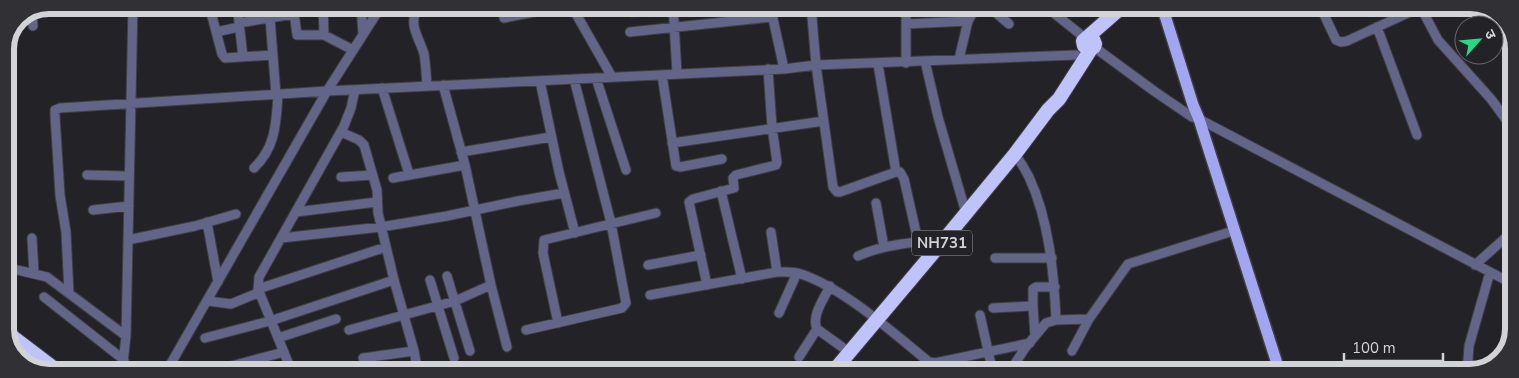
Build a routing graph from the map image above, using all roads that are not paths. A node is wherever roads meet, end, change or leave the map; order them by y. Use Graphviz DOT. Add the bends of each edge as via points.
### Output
graph roads {
  1 [pos="133,14"];
  2 [pos="211,14"];
  3 [pos="238,14"];
  4 [pos="282,14"];
  5 [pos="294,14"];
  6 [pos="323,14"];
  7 [pos="362,14"];
  8 [pos="376,14"];
  9 [pos="416,14"];
  10 [pos="524,14"];
  11 [pos="575,14"];
  12 [pos="673,14"];
  13 [pos="771,14"];
  14 [pos="812,14"];
  15 [pos="906,14"];
  16 [pos="973,14"];
  17 [pos="997,14"];
  18 [pos="1054,14"];
  19 [pos="1115,14"];
  20 [pos="1126,14"];
  21 [pos="1164,14"];
  22 [pos="1324,14"];
  23 [pos="1404,14"];
  24 [pos="1425,14"];
  25 [pos="772,17"];
  26 [pos="32,18"];
  27 [pos="270,18"];
  28 [pos="504,18"];
  29 [pos="968,21"];
  30 [pos="906,24"];
  31 [pos="1009,24"];
  32 [pos="239,25"];
  33 [pos="33,26"];
  34 [pos="1377,27"];
  35 [pos="674,28"];
  36 [pos="216,32"];
  37 [pos="630,32"];
  38 [pos="324,35"];
  39 [pos="363,36"];
  40 [pos="1087,44"];
  41 [pos="354,50"];
  42 [pos="273,55"];
  43 [pos="243,57"];
  44 [pos="959,59"];
  45 [pos="925,61"];
  46 [pos="906,62"];
  47 [pos="878,64"];
  48 [pos="816,65"];
  49 [pos="768,69"];
  50 [pos="784,69"];
  51 [pos="677,74"];
  52 [pos="662,75"];
  53 [pos="612,77"];
  54 [pos="596,78"];
  55 [pos="574,79"];
  56 [pos="540,80"];
  57 [pos="443,85"];
  58 [pos="427,86"];
  59 [pos="382,88"];
  60 [pos="355,90"];
  61 [pos="327,91"];
  62 [pos="277,95"];
  63 [pos="130,104"];
  64 [pos="1195,114"];
  65 [pos="1505,117"];
  66 [pos="824,121"];
  67 [pos="772,127"];
  68 [pos="341,132"];
  69 [pos="1417,135"];
  70 [pos="551,137"];
  71 [pos="672,143"];
  72 [pos="461,152"];
  73 [pos="1015,154"];
  74 [pos="722,159"];
  75 [pos="465,165"];
  76 [pos="254,168"];
  77 [pos="626,170"];
  78 [pos="896,172"];
  79 [pos="409,174"];
  80 [pos="87,175"];
  81 [pos="373,175"];
  82 [pos="129,176"];
  83 [pos="341,177"];
  84 [pos="393,178"];
  85 [pos="721,191"];
  86 [pos="564,193"];
  87 [pos="378,202"];
  88 [pos="876,203"];
  89 [pos="129,206"];
  90 [pos="475,209"];
  91 [pos="92,210"];
  92 [pos="296,212"];
  93 [pos="656,213"];
  94 [pos="966,213"];
  95 [pos="236,214"];
  96 [pos="207,222"];
  97 [pos="611,223"];
  98 [pos="381,226"];
  99 [pos="771,232"];
  100 [pos="1230,232"];
  101 [pos="575,233"];
  102 [pos="32,238"];
  103 [pos="281,238"];
  104 [pos="1505,238"];
  105 [pos="128,240"];
  106 [pos="944,240"];
  107 [pos="918,241"];
  108 [pos="386,247"];
  109 [pos="884,247"];
  110 [pos="701,255"];
  111 [pos="858,256"];
  112 [pos="995,258"];
  113 [pos="1052,258"];
  114 [pos="648,265"];
  115 [pos="1475,265"];
  116 [pos="14,269"];
  117 [pos="777,272"];
  118 [pos="1490,272"];
  119 [pos="34,273"];
  120 [pos="797,273"];
  121 [pos="447,276"];
  122 [pos="742,279"];
  123 [pos="394,280"];
  124 [pos="430,280"];
  125 [pos="1505,280"];
  126 [pos="218,282"];
  127 [pos="491,285"];
  128 [pos="707,285"];
  129 [pos="830,286"];
  130 [pos="1055,287"];
  131 [pos="259,290"];
  132 [pos="69,292"];
  133 [pos="650,295"];
  134 [pos="44,297"];
  135 [pos="208,301"];
  136 [pos="455,301"];
  137 [pos="437,306"];
  138 [pos="1033,306"];
  139 [pos="992,308"];
  140 [pos="779,313"];
  141 [pos="404,314"];
  142 [pos="980,315"];
  143 [pos="336,319"];
  144 [pos="1089,319"];
  145 [pos="876,320"];
  146 [pos="1056,320"];
  147 [pos="270,321"];
  148 [pos="558,323"];
  149 [pos="817,329"];
  150 [pos="349,330"];
  151 [pos="526,330"];
  152 [pos="126,336"];
  153 [pos="205,338"];
  154 [pos="278,338"];
  155 [pos="15,339"];
  156 [pos="1032,340"];
  157 [pos="507,347"];
  158 [pos="414,351"];
  159 [pos="470,351"];
  160 [pos="1072,351"];
  161 [pos="284,352"];
  162 [pos="849,352"];
  163 [pos="988,352"];
  164 [pos="799,357"];
  165 [pos="363,358"];
  166 [pos="454,358"];
  167 [pos="124,360"];
  168 [pos="48,364"];
  169 [pos="123,364"];
  170 [pos="171,364"];
  171 [pos="239,364"];
  172 [pos="289,364"];
  173 [pos="416,364"];
  174 [pos="839,364"];
  175 [pos="991,364"];
  176 [pos="1015,364"];
  177 [pos="1271,364"];
  178 [pos="1277,364"];
  179 [pos="1466,364"];
  1 -- 63 [label="street"];
  2 -- 36 [label="street"];
  3 -- 32 [label="street"];
  4 -- 27 [label="street"];
  5 -- 38 [label="street" via="297,35"];
  6 -- 38 [label="street"];
  7 -- 39 [label="street"];
  8 -- 39 [label="street"];
  9 -- 58 [label="street" via="414,30 424,54"];
  10 -- 28 [label="street"];
  11 -- 53 [label="street"];
  12 -- 35 [label="street"];
  13 -- 25 [label="street"];
  14 -- 48 [label="street"];
  15 -- 30 [label="street"];
  16 -- 29 [label="street"];
  17 -- 31 [label="street"];
  18 -- 40 [label="street"];
  19 -- 40 [label="highway, NH731"];
  20 -- 40 [label="highway, NH731"];
  21 -- 64 [label="main road"];
  22 -- 34 [label="street" via="1336,40 1341,42"];
  23 -- 34 [label="street"];
  24 -- 65 [label="street" via="1438,40"];
  25 -- 35 [label="street"];
  25 -- 50 [label="street"];
  26 -- 33 [label="street"];
  27 -- 32 [label="street"];
  27 -- 42 [label="street"];
  29 -- 30 [label="street"];
  29 -- 44 [label="street"];
  30 -- 46 [label="street"];
  32 -- 36 [label="street"];
  32 -- 43 [label="street"];
  34 -- 69 [label="street"];
  35 -- 37 [label="street"];
  35 -- 51 [label="street"];
  36 -- 43 [label="street" via="224,57"];
  38 -- 41 [label="street"];
  39 -- 41 [label="street"];
  40 -- 44 [label="street"];
  40 -- 64 [label="street" via="1154,91"];
  40 -- 73 [label="highway, NH731" via="1053,94 1048,110"];
  41 -- 61 [label="street"];
  42 -- 43 [label="street"];
  42 -- 62 [label="street"];
  44 -- 45 [label="street"];
  45 -- 46 [label="street"];
  45 -- 94 [label="street"];
  46 -- 47 [label="street"];
  47 -- 48 [label="street"];
  47 -- 78 [label="street"];
  48 -- 50 [label="street"];
  48 -- 66 [label="street"];
  49 -- 50 [label="street"];
  49 -- 51 [label="street"];
  49 -- 67 [label="street"];
  51 -- 52 [label="street"];
  52 -- 53 [label="street"];
  52 -- 71 [label="street"];
  53 -- 54 [label="street"];
  54 -- 55 [label="street"];
  54 -- 77 [label="street"];
  55 -- 56 [label="street"];
  55 -- 97 [label="street"];
  56 -- 57 [label="street"];
  56 -- 70 [label="street"];
  57 -- 58 [label="street"];
  57 -- 72 [label="street"];
  58 -- 59 [label="street"];
  59 -- 60 [label="street"];
  59 -- 79 [label="street"];
  60 -- 61 [label="street"];
  60 -- 68 [label="street"];
  61 -- 62 [label="street"];
  61 -- 126 [label="street"];
  62 -- 63 [label="street"];
  62 -- 76 [label="street" via="275,134"];
  63 -- 82 [label="street"];
  63 -- 132 [label="street" via="60,108 55,112"];
  64 -- 100 [label="main road"];
  64 -- 115 [label="street"];
  64 -- 178 [label="main road"];
  66 -- 67 [label="street"];
  66 -- 78 [label="street" via="832,180 837,192"];
  67 -- 71 [label="street"];
  67 -- 85 [label="street" via="776,165 736,175 734,188"];
  68 -- 81 [label="street" via="363,143"];
  68 -- 92 [label="street"];
  70 -- 72 [label="street"];
  70 -- 86 [label="street"];
  71 -- 74 [label="street" via="678,167"];
  72 -- 75 [label="street"];
  73 -- 94 [label="highway, NH731"];
  73 -- 113 [label="street" via="1034,188"];
  75 -- 79 [label="street"];
  75 -- 90 [label="street"];
  78 -- 107 [label="street" via="902,174"];
  79 -- 84 [label="street"];
  80 -- 82 [label="street"];
  81 -- 83 [label="street"];
  81 -- 87 [label="street"];
  82 -- 89 [label="street"];
  85 -- 110 [label="street" via="689,202"];
  85 -- 122 [label="street"];
  86 -- 90 [label="street"];
  86 -- 101 [label="street"];
  87 -- 92 [label="street"];
  87 -- 98 [label="street"];
  88 -- 109 [label="street"];
  89 -- 91 [label="street"];
  89 -- 105 [label="street"];
  90 -- 98 [label="street"];
  90 -- 127 [label="street"];
  92 -- 103 [label="street"];
  93 -- 97 [label="street"];
  94 -- 106 [label="highway, NH731"];
  95 -- 96 [label="street"];
  96 -- 105 [label="street"];
  96 -- 126 [label="street"];
  97 -- 101 [label="street"];
  97 -- 148 [label="street" via="625,306"];
  98 -- 103 [label="street"];
  98 -- 108 [label="street"];
  99 -- 117 [label="street"];
  100 -- 144 [label="street" via="1128,264"];
  100 -- 177 [label="main road"];
  101 -- 148 [label="street" via="542,242"];
  102 -- 119 [label="street"];
  103 -- 131 [label="street" via="259,277"];
  104 -- 115 [label="street"];
  105 -- 152 [label="street"];
  106 -- 107 [label="street"];
  106 -- 145 [label="highway, NH731"];
  107 -- 109 [label="street"];
  108 -- 123 [label="street"];
  108 -- 131 [label="street"];
  109 -- 111 [label="street"];
  110 -- 114 [label="street"];
  110 -- 128 [label="street"];
  112 -- 113 [label="street"];
  113 -- 130 [label="street"];
  115 -- 118 [label="street"];
  116 -- 119 [label="street"];
  117 -- 120 [label="street"];
  117 -- 122 [label="street"];
  118 -- 125 [label="street"];
  118 -- 179 [label="street"];
  119 -- 132 [label="street" via="47,277"];
  120 -- 129 [label="street"];
  120 -- 140 [label="street"];
  121 -- 136 [label="street"];
  122 -- 128 [label="street"];
  123 -- 141 [label="street"];
  123 -- 147 [label="street"];
  124 -- 137 [label="street"];
  126 -- 135 [label="street"];
  127 -- 136 [label="street"];
  127 -- 157 [label="street"];
  128 -- 133 [label="street"];
  129 -- 145 [label="street"];
  129 -- 149 [label="street" via="815,318"];
  130 -- 138 [label="street" via="1033,289"];
  130 -- 146 [label="street"];
  131 -- 135 [label="street" via="231,304"];
  131 -- 147 [label="street"];
  132 -- 152 [label="street"];
  134 -- 167 [label="street"];
  135 -- 170 [label="street"];
  136 -- 137 [label="street"];
  136 -- 159 [label="street"];
  137 -- 141 [label="street"];
  137 -- 166 [label="street"];
  138 -- 139 [label="street"];
  138 -- 156 [label="street"];
  141 -- 150 [label="street"];
  141 -- 158 [label="street"];
  142 -- 163 [label="street"];
  143 -- 154 [label="street"];
  144 -- 146 [label="street"];
  144 -- 160 [label="street"];
  145 -- 162 [label="highway, NH731"];
  145 -- 163 [label="street" via="929,362"];
  146 -- 156 [label="street" via="1046,323"];
  147 -- 153 [label="street"];
  147 -- 154 [label="street"];
  148 -- 151 [label="street"];
  149 -- 162 [label="street"];
  149 -- 164 [label="street"];
  152 -- 167 [label="street"];
  154 -- 161 [label="street"];
  155 -- 168 [label="highway"];
  156 -- 163 [label="street"];
  156 -- 176 [label="street"];
  158 -- 165 [label="street"];
  158 -- 173 [label="street"];
  161 -- 171 [label="street"];
  161 -- 172 [label="street"];
  162 -- 174 [label="highway, NH731"];
  163 -- 175 [label="street"];
  167 -- 169 [label="street"];
}
